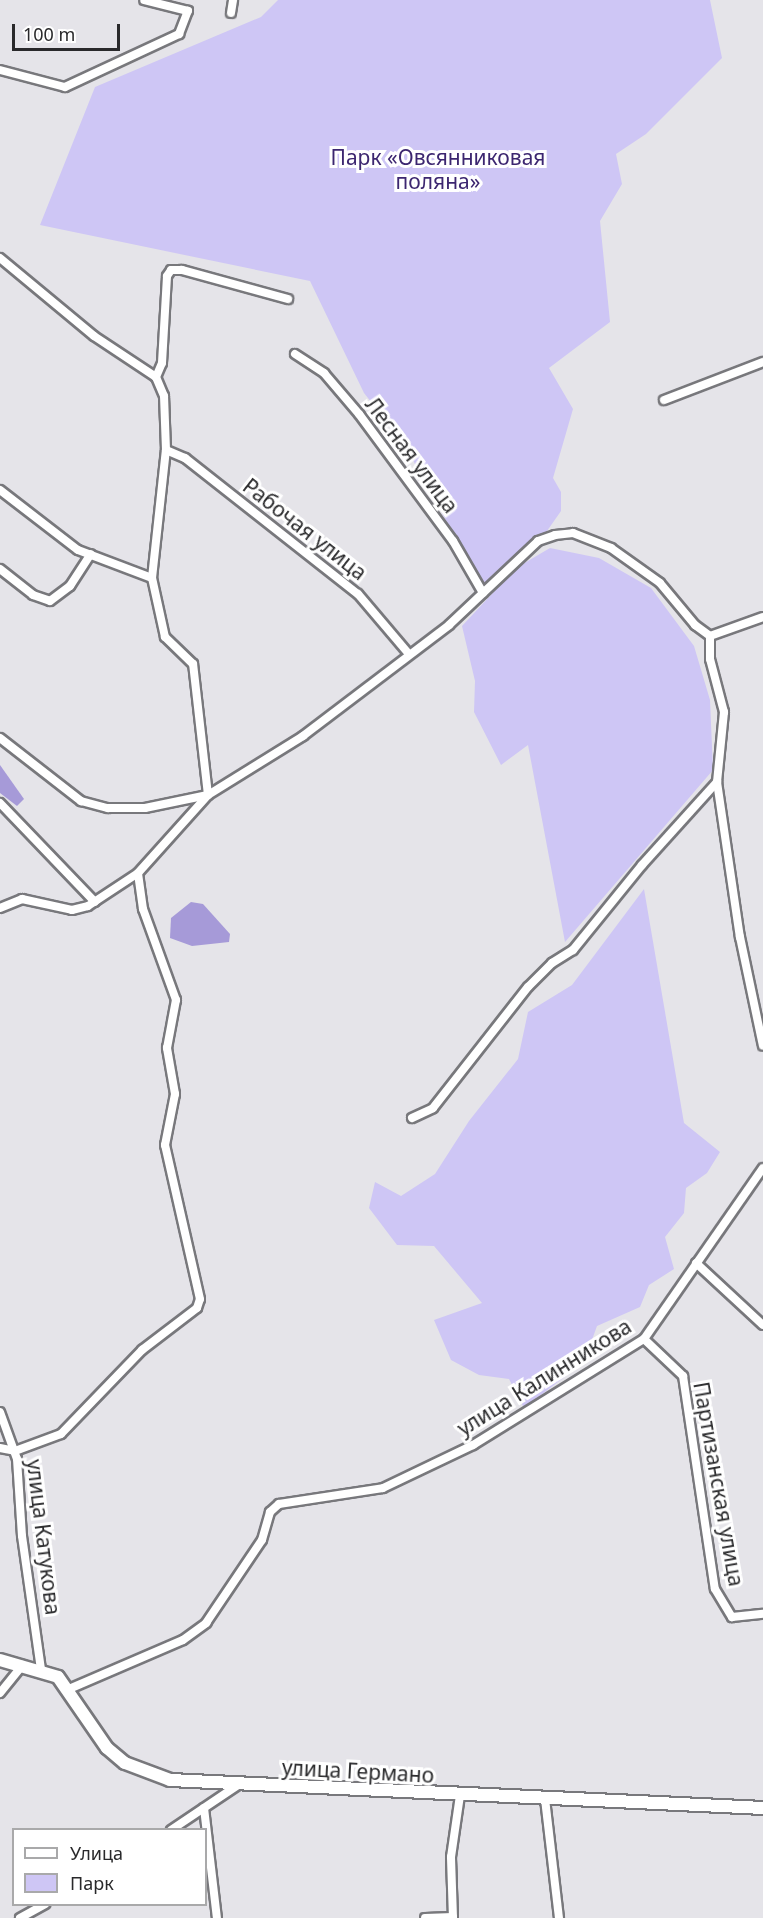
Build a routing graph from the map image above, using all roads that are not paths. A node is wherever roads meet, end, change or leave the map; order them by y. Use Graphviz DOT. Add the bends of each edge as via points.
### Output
graph roads {
  1 [pos="144,0"];
  2 [pos="233,0"];
  3 [pos="231,14"];
  4 [pos="0,70"];
  5 [pos="0,258"];
  6 [pos="288,299"];
  7 [pos="295,354"];
  8 [pos="763,362"];
  9 [pos="156,376"];
  10 [pos="664,400"];
  11 [pos="166,450"];
  12 [pos="0,490"];
  13 [pos="91,554"];
  14 [pos="0,568"];
  15 [pos="152,578"];
  16 [pos="483,593"];
  17 [pos="763,617"];
  18 [pos="710,636"];
  19 [pos="408,653"];
  20 [pos="0,738"];
  21 [pos="717,782"];
  22 [pos="207,795"];
  23 [pos="0,803"];
  24 [pos="138,873"];
  25 [pos="95,902"];
  26 [pos="0,908"];
  27 [pos="763,1046"];
  28 [pos="412,1118"];
  29 [pos="763,1168"];
  30 [pos="696,1263"];
  31 [pos="763,1325"];
  32 [pos="644,1339"];
  33 [pos="0,1412"];
  34 [pos="0,1448"];
  35 [pos="15,1451"];
  36 [pos="763,1614"];
  37 [pos="0,1660"];
  38 [pos="23,1665"];
  39 [pos="41,1669"];
  40 [pos="69,1689"];
  41 [pos="0,1693"];
  42 [pos="238,1785"];
  43 [pos="460,1795"];
  44 [pos="545,1799"];
  45 [pos="204,1808"];
  46 [pos="763,1808"];
  47 [pos="174,1828"];
  48 [pos="206,1828"];
  49 [pos="207,1833"];
  50 [pos="43,1906"];
  51 [pos="453,1917"];
  52 [pos="20,1918"];
  53 [pos="217,1918"];
  54 [pos="425,1918"];
  55 [pos="560,1918"];
  1 -- 4 [label="street" via="188,11 188,20 178,34 65,87"];
  2 -- 3 [label="street"];
  5 -- 9 [label="street" via="94,336"];
  6 -- 9 [label="street" via="171,270 167,276 162,363"];
  7 -- 16 [label="street, Лесная улица" via="324,373 359,414 426,502"];
  8 -- 10 [label="street"];
  9 -- 11 [label="street" via="164,396"];
  11 -- 15 [label="street"];
  11 -- 19 [label="street, Рабочая улица" via="185,458 358,594"];
  12 -- 13 [label="street" via="78,550"];
  13 -- 14 [label="street" via="69,586 50,602 33,595"];
  13 -- 15 [label="street"];
  15 -- 22 [label="street" via="165,637 193,664"];
  16 -- 18 [label="street" via="538,541 573,533 611,548 650,575"];
  16 -- 19 [label="street"];
  17 -- 18 [label="street"];
  18 -- 21 [label="street" via="710,659 724,712"];
  19 -- 22 [label="street" via="303,736"];
  20 -- 22 [label="street" via="81,801 108,808 144,808"];
  21 -- 27 [label="street" via="740,937"];
  21 -- 28 [label="street" via="573,950 552,963 528,987 432,1108"];
  22 -- 24 [label="street"];
  23 -- 25 [label="street"];
  24 -- 25 [label="street"];
  24 -- 35 [label="street" via="143,909 174,986 176,1000 167,1048 175,1094 165,1145 200,1299 197,1308 142,1350 61,1434"];
  25 -- 26 [label="street" via="72,910 22,899"];
  29 -- 30 [label="street, улица Калинникова"];
  30 -- 31 [label="street"];
  30 -- 32 [label="street, улица Калинникова"];
  32 -- 36 [label="street, Партизанская улица" via="683,1376 715,1589 732,1617"];
  32 -- 40 [label="street, улица Калинникова" via="473,1444 383,1488 279,1504 270,1512 262,1540 206,1623 183,1640"];
  33 -- 35 [label="street, улица Катукова"];
  34 -- 35 [label="street"];
  35 -- 39 [label="street, улица Катукова" via="22,1536"];
  37 -- 38 [label="main road, улица Германо"];
  38 -- 39 [label="main road, улица Германо"];
  38 -- 41 [label="street"];
  39 -- 40 [label="main road, улица Германо" via="58,1677"];
  40 -- 42 [label="main road, улица Германо" via="107,1748 125,1763 170,1780"];
  42 -- 43 [label="main road, улица Германо"];
  42 -- 45 [label="street"];
  43 -- 44 [label="main road, улица Германо"];
  43 -- 51 [label="street" via="451,1857"];
  44 -- 46 [label="main road, улица Германо"];
  44 -- 55 [label="street"];
  45 -- 47 [label="street"];
  45 -- 48 [label="street"];
  49 -- 53 [label="street"];
  50 -- 52 [label="street"];
  51 -- 54 [label="street"];
}
